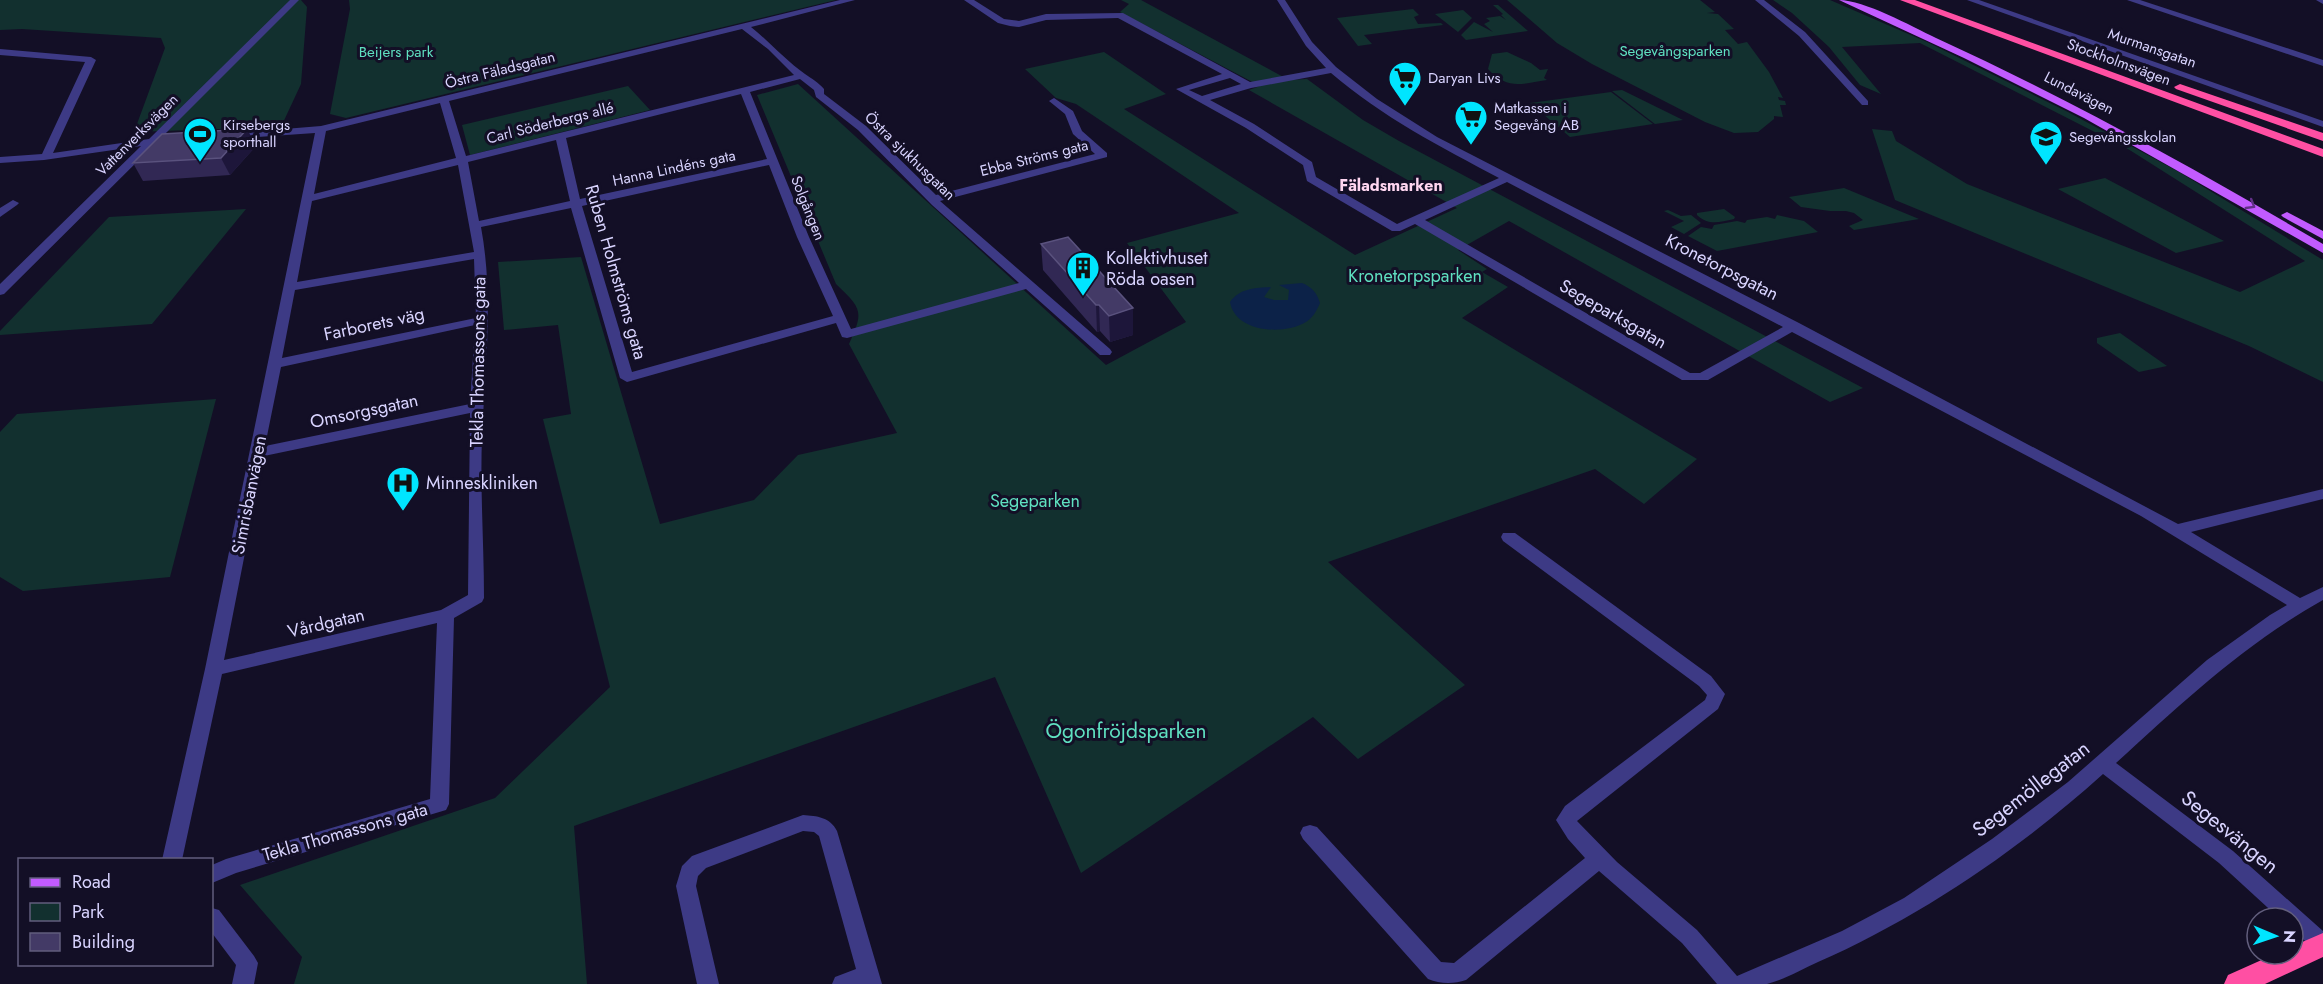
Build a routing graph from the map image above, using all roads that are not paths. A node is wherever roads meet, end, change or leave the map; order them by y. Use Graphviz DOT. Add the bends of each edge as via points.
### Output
graph roads {
  1 [pos="295,0"];
  2 [pos="851,0"];
  3 [pos="968,0"];
  4 [pos="1281,0"];
  5 [pos="1760,0"];
  6 [pos="1843,0"];
  7 [pos="1860,0"];
  8 [pos="1905,0"];
  9 [pos="1923,0"];
  10 [pos="1971,0"];
  11 [pos="2131,0"];
  12 [pos="1968,24"];
  13 [pos="744,26"];
  14 [pos="0,52"];
  15 [pos="2323,63"];
  16 [pos="1332,70"];
  17 [pos="1231,75"];
  18 [pos="801,76"];
  19 [pos="1249,85"];
  20 [pos="745,91"];
  21 [pos="444,100"];
  22 [pos="1201,100"];
  23 [pos="1054,101"];
  24 [pos="1865,103"];
  25 [pos="2323,124"];
  26 [pos="321,129"];
  27 [pos="218,136"];
  28 [pos="561,136"];
  29 [pos="2323,137"];
  30 [pos="186,138"];
  31 [pos="152,141"];
  32 [pos="2323,145"];
  33 [pos="2323,153"];
  34 [pos="46,156"];
  35 [pos="462,159"];
  36 [pos="0,160"];
  37 [pos="773,161"];
  38 [pos="2323,161"];
  39 [pos="1508,178"];
  40 [pos="931,195"];
  41 [pos="306,199"];
  42 [pos="13,203"];
  43 [pos="576,205"];
  44 [pos="0,214"];
  45 [pos="1416,219"];
  46 [pos="476,225"];
  47 [pos="2323,236"];
  48 [pos="2323,249"];
  49 [pos="480,254"];
  50 [pos="1029,284"];
  51 [pos="289,287"];
  52 [pos="0,291"];
  53 [pos="841,318"];
  54 [pos="482,320"];
  55 [pos="1794,326"];
  56 [pos="1105,352"];
  57 [pos="274,364"];
  58 [pos="478,407"];
  59 [pos="258,452"];
  60 [pos="2323,494"];
  61 [pos="2177,530"];
  62 [pos="1509,537"];
  63 [pos="2323,594"];
  64 [pos="2299,605"];
  65 [pos="446,615"];
  66 [pos="214,669"];
  67 [pos="2102,763"];
  68 [pos="1310,833"];
  69 [pos="172,858"];
  70 [pos="1600,858"];
  71 [pos="213,874"];
  72 [pos="213,918"];
  73 [pos="2323,944"];
  74 [pos="869,980"];
  75 [pos="243,984"];
  76 [pos="708,984"];
  77 [pos="843,984"];
  78 [pos="1730,984"];
  79 [pos="1743,984"];
  80 [pos="2237,984"];
  1 -- 31 [label="street, Vattenverksvägen"];
  2 -- 13 [label="street, Östra Fäladsgatan"];
  3 -- 17 [label="street" via="1001,21 1020,24 1047,16 1120,15"];
  4 -- 16 [label="street, Kronetorpsgatan" via="1308,43"];
  5 -- 24 [label="street" via="1802,34"];
  6 -- 48 [label="main road, Lundavägen, one-way" via="2085,112"];
  7 -- 47 [label="main road, Lundavägen" via="2017,69 2098,110"];
  8 -- 12 [label="highway, Stockholmsvägen"];
  9 -- 29 [label="highway"];
  9 -- 32 [label="highway, Stockholmsvägen"];
  10 -- 25 [label="street, Murmansgatan"];
  11 -- 15 [label="street"];
  12 -- 33 [label="highway, Stockholmsvägen"];
  12 -- 38 [label="highway"];
  13 -- 18 [label="street, Östra sjukhusgatan"];
  13 -- 21 [label="street, Östra Fäladsgatan"];
  14 -- 34 [label="street" via="91,60"];
  16 -- 19 [label="street"];
  16 -- 39 [label="street, Kronetorpsgatan" via="1432,139"];
  17 -- 19 [label="street"];
  17 -- 22 [label="street" via="1181,89"];
  18 -- 20 [label="street, Carl Söderbergs allé"];
  18 -- 40 [label="street, Östra sjukhusgatan"];
  19 -- 22 [label="street"];
  20 -- 28 [label="street, Carl Söderbergs allé"];
  20 -- 37 [label="street, Solgången"];
  21 -- 26 [label="street, Östra Fäladsgatan"];
  21 -- 35 [label="street, Tekla Thomassons gata"];
  22 -- 45 [label="street" via="1277,142 1308,164 1311,179 1396,229"];
  23 -- 40 [label="street, Ebba Ströms gata" via="1069,113 1077,132 1103,155"];
  26 -- 27 [label="street, Östra Fäladsgatan"];
  26 -- 41 [label="street, Simrisbanvägen"];
  28 -- 35 [label="street, Carl Söderbergs allé"];
  28 -- 43 [label="street, Ruben Holmströms gata"];
  30 -- 31 [label="street"];
  31 -- 34 [label="street"];
  31 -- 52 [label="street, Vattenverksvägen"];
  34 -- 36 [label="street"];
  35 -- 41 [label="street, Carl Söderbergs allé"];
  35 -- 46 [label="street, Tekla Thomassons gata"];
  37 -- 43 [label="street, Hanna Lindéns gata"];
  37 -- 53 [label="street, Solgången" via="802,237"];
  39 -- 45 [label="street"];
  39 -- 55 [label="street, Kronetorpsgatan"];
  40 -- 50 [label="street, Östra sjukhusgatan"];
  41 -- 51 [label="street, Simrisbanvägen"];
  42 -- 44 [label="street"];
  43 -- 46 [label="street, Hanna Lindéns gata"];
  43 -- 53 [label="street, Ruben Holmströms gata" via="627,378"];
  45 -- 55 [label="street, Segeparksgatan" via="1687,377 1703,377"];
  46 -- 49 [label="street, Tekla Thomassons gata"];
  49 -- 51 [label="street"];
  49 -- 54 [label="street, Tekla Thomassons gata"];
  50 -- 53 [label="street, Solgången" via="848,334"];
  50 -- 56 [label="street, Östra sjukhusgatan"];
  51 -- 57 [label="street, Simrisbanvägen"];
  54 -- 57 [label="street, Farborets väg"];
  54 -- 58 [label="street, Tekla Thomassons gata"];
  55 -- 61 [label="street, Kronetorpsgatan"];
  57 -- 59 [label="street, Simrisbanvägen"];
  58 -- 59 [label="street, Omsorgsgatan"];
  58 -- 65 [label="street, Tekla Thomassons gata" via="476,598"];
  59 -- 66 [label="street, Simrisbanvägen"];
  60 -- 61 [label="street"];
  61 -- 64 [label="street, Kronetorpsgatan"];
  62 -- 70 [label="street" via="1705,681 1716,694 1712,704 1566,820 1571,831"];
  63 -- 64 [label="street, Segemöllegatan"];
  64 -- 67 [label="street, Segemöllegatan" via="2213,665"];
  65 -- 66 [label="street, Vårdgatan"];
  65 -- 71 [label="street, Tekla Thomassons gata" via="440,804"];
  66 -- 69 [label="street, Simrisbanvägen"];
  67 -- 73 [label="street, Segesvängen" via="2226,857"];
  67 -- 79 [label="street, Segemöllegatan" via="1999,845 1911,905 1849,938"];
  68 -- 70 [label="street" via="1436,972 1447,974 1458,973"];
  70 -- 78 [label="street" via="1715,961"];
  72 -- 75 [label="street" via="247,963"];
  73 -- 80 [label="highway"];
  74 -- 76 [label="street" via="827,831 818,824 803,823 699,862 689,872 686,886"];
  74 -- 77 [label="street"];
}
